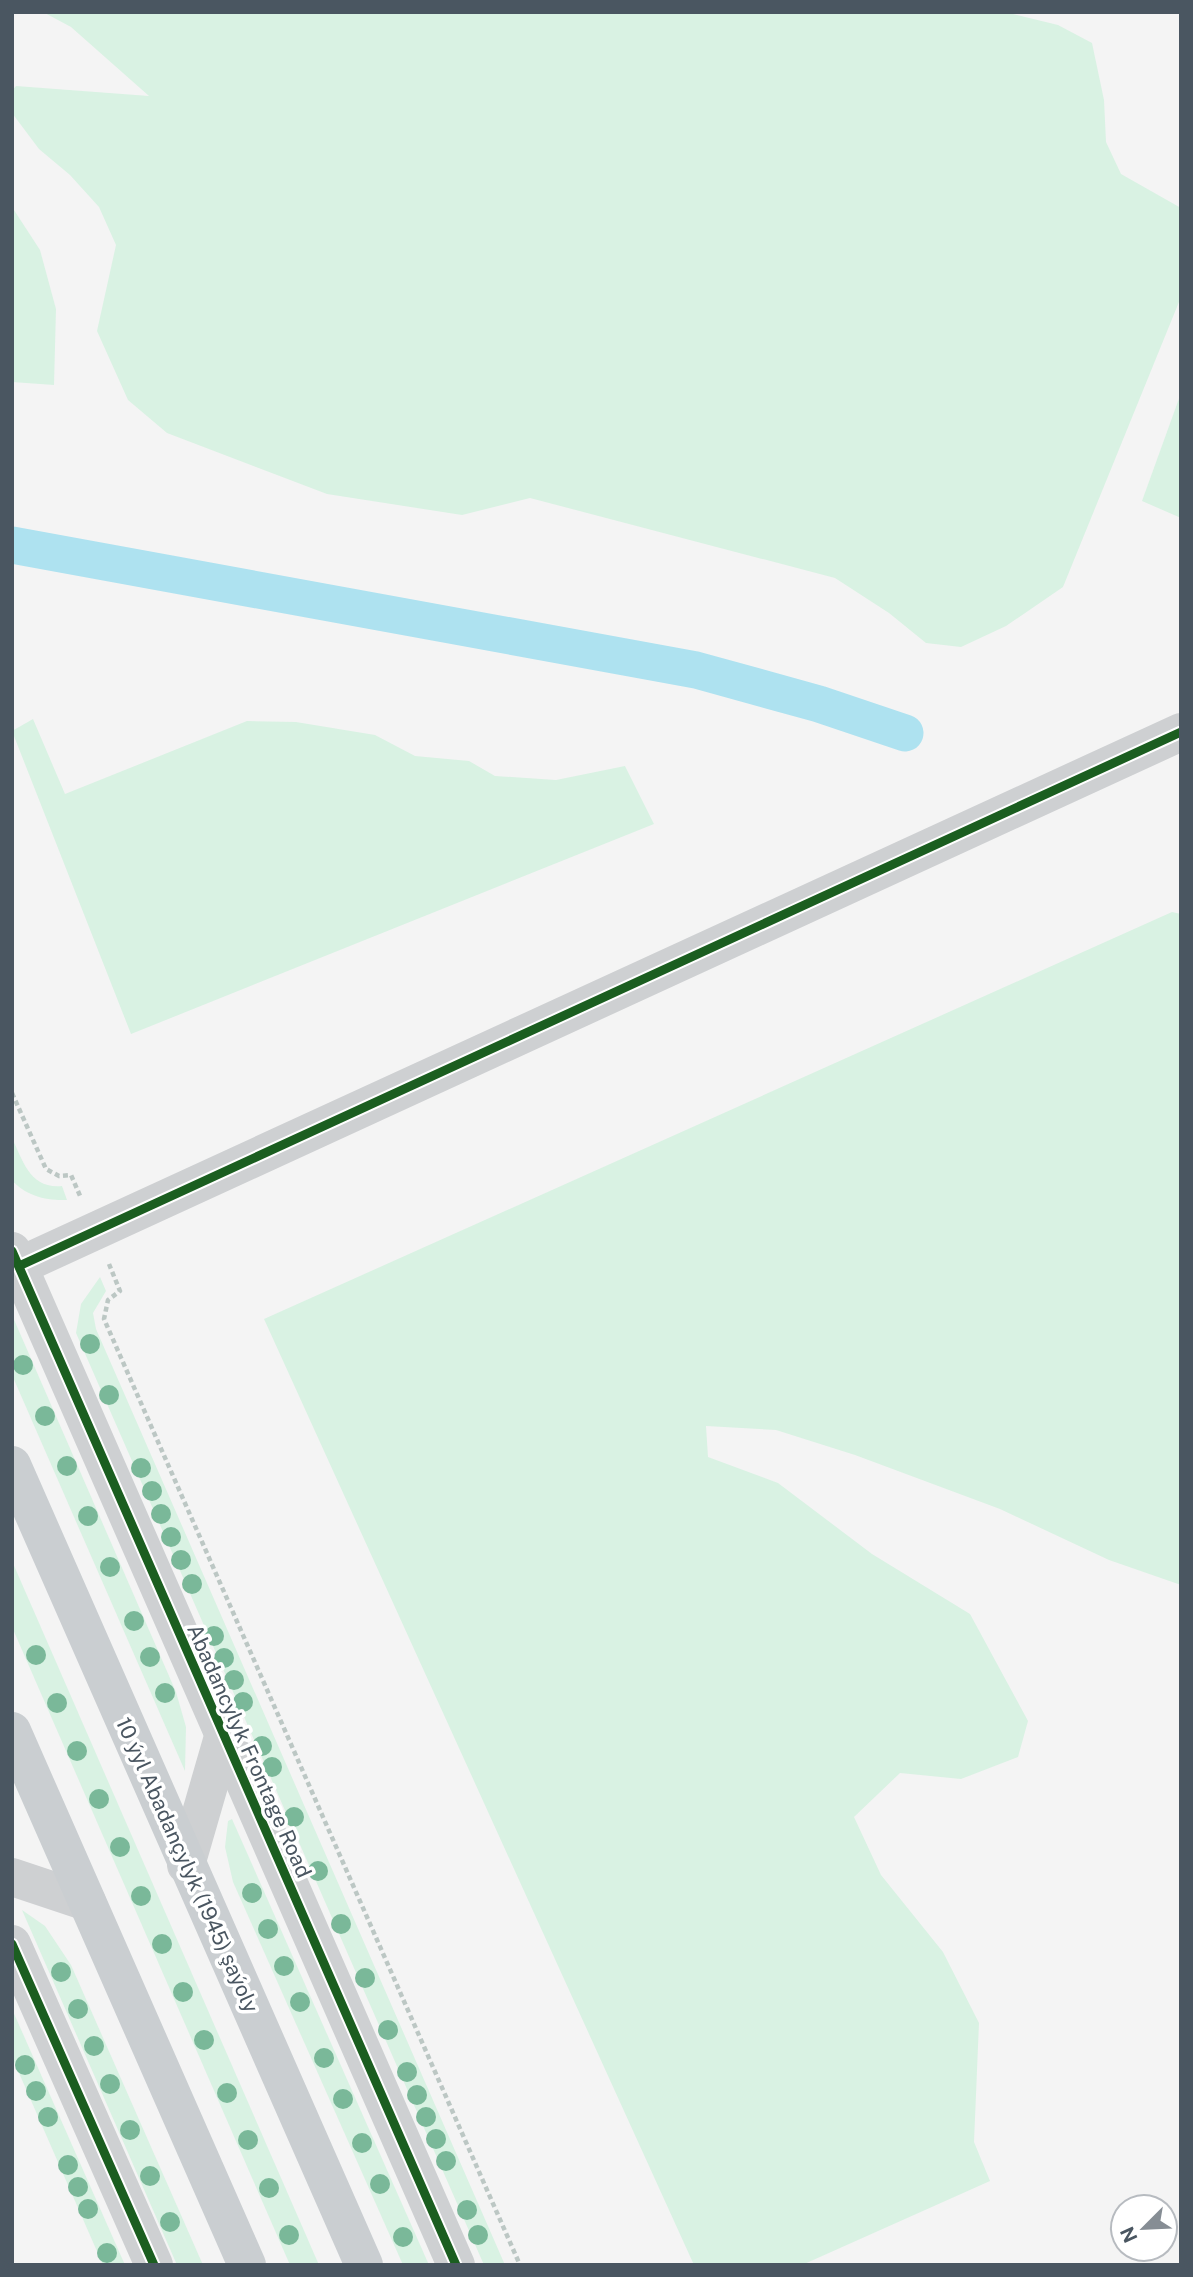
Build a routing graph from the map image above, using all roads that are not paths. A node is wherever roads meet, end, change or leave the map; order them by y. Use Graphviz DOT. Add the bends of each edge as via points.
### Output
graph roads {
  1 [pos="1181,732"];
  2 [pos="16,1259"];
  3 [pos="12,1465"];
  4 [pos="12,1731"];
  5 [pos="223,1737"];
  6 [pos="186,1866"];
  7 [pos="12,1877"];
  8 [pos="87,1902"];
  9 [pos="12,1944"];
  10 [pos="154,2265"];
  11 [pos="247,2265"];
  12 [pos="363,2265"];
  13 [pos="456,2265"];
  1 -- 2 [label="street" via="95,1233"];
  2 -- 5 [label="street, Abadancylyk Frontage Road"];
  3 -- 6 [label="main road, 10 ýyl Abadançylyk (1945) şaýoly"];
  4 -- 8 [label="main road"];
  5 -- 6 [label="street"];
  5 -- 13 [label="street, Abadancylyk Frontage Road"];
  6 -- 12 [label="main road, 10 ýyl Abadançylyk (1945) şaýoly"];
  7 -- 8 [label="street"];
  8 -- 11 [label="main road"];
  9 -- 10 [label="street"];
}
